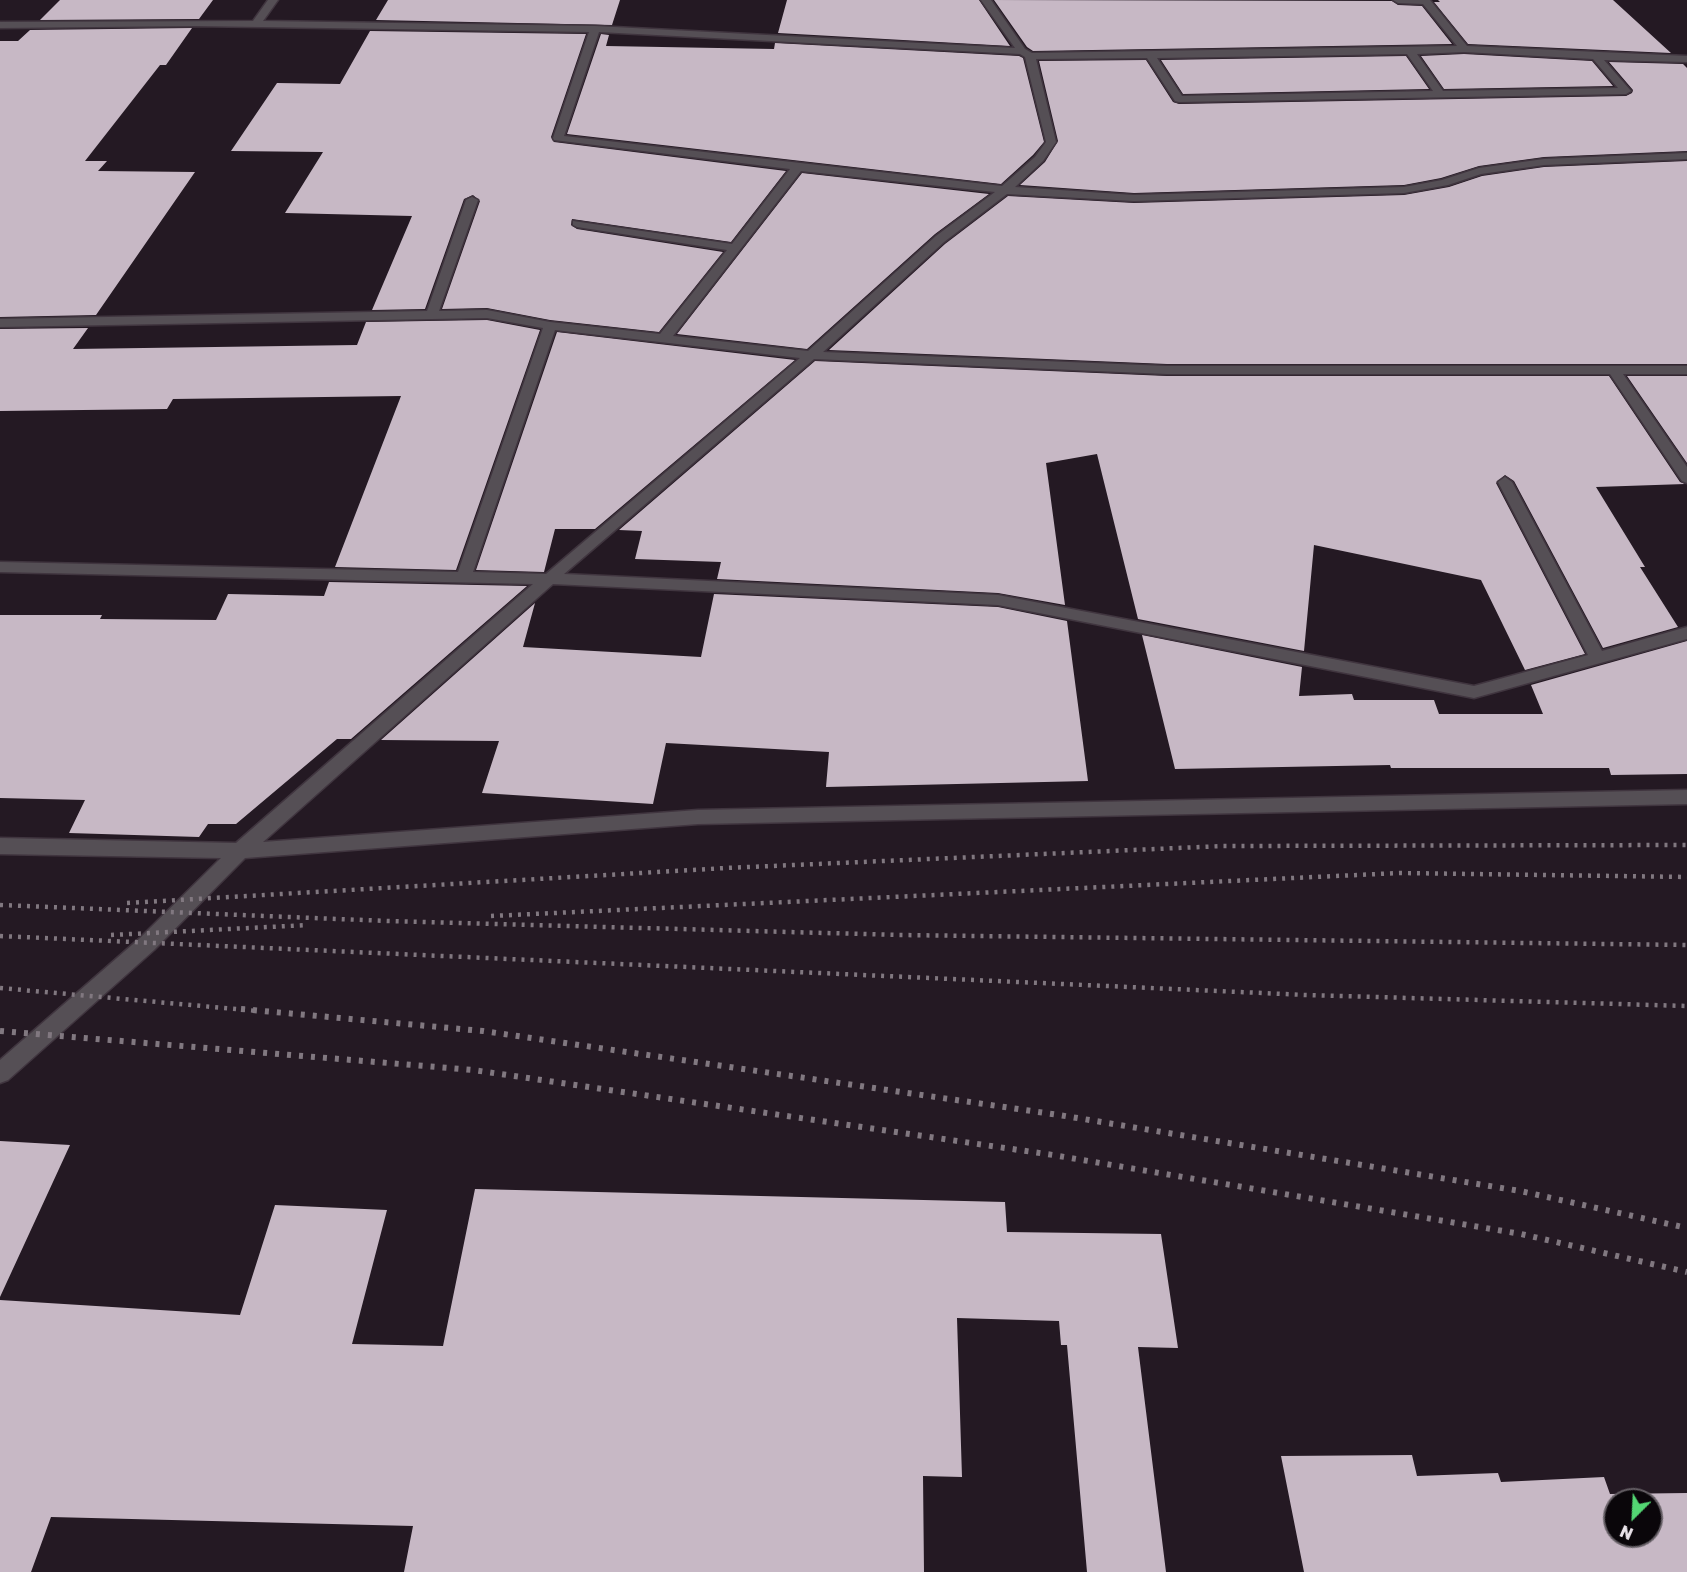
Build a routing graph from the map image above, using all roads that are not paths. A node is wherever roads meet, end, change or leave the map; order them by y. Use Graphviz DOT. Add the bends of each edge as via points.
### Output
graph roads {
  1 [pos="273,0"];
  2 [pos="986,0"];
  3 [pos="1398,0"];
  4 [pos="1426,1"];
  5 [pos="0,24"];
  6 [pos="256,24"];
  7 [pos="595,29"];
  8 [pos="1464,48"];
  9 [pos="1410,51"];
  10 [pos="1026,54"];
  11 [pos="1150,55"];
  12 [pos="1596,57"];
  13 [pos="1687,59"];
  14 [pos="1440,94"];
  15 [pos="1687,156"];
  16 [pos="798,167"];
  17 [pos="1005,190"];
  18 [pos="472,200"];
  19 [pos="578,223"];
  20 [pos="735,248"];
  21 [pos="432,314"];
  22 [pos="0,323"];
  23 [pos="550,326"];
  24 [pos="664,338"];
  25 [pos="811,355"];
  26 [pos="1614,370"];
  27 [pos="1687,370"];
  28 [pos="1687,478"];
  29 [pos="1505,482"];
  30 [pos="0,567"];
  31 [pos="464,577"];
  32 [pos="549,579"];
  33 [pos="1687,633"];
  34 [pos="1598,658"];
  35 [pos="1687,797"];
  36 [pos="0,846"];
  37 [pos="240,851"];
  38 [pos="0,1073"];
  1 -- 6 [label="street"];
  2 -- 10 [label="street"];
  3 -- 4 [label="street"];
  4 -- 8 [label="street"];
  5 -- 6 [label="street"];
  6 -- 7 [label="street"];
  7 -- 10 [label="street" via="794,37"];
  7 -- 16 [label="street" via="558,138"];
  8 -- 9 [label="street"];
  8 -- 12 [label="street"];
  9 -- 11 [label="street"];
  9 -- 14 [label="street"];
  10 -- 11 [label="street"];
  10 -- 17 [label="street" via="1051,142 1039,159"];
  11 -- 14 [label="street" via="1179,99"];
  12 -- 13 [label="street"];
  12 -- 14 [label="street" via="1626,91"];
  15 -- 17 [label="street" via="1544,162 1479,171 1444,183 1404,190 1134,198"];
  16 -- 17 [label="street"];
  16 -- 20 [label="street"];
  17 -- 25 [label="street" via="940,239"];
  18 -- 21 [label="street"];
  19 -- 20 [label="street"];
  20 -- 24 [label="street"];
  21 -- 22 [label="street"];
  21 -- 23 [label="street" via="487,314"];
  23 -- 24 [label="street"];
  23 -- 31 [label="street"];
  24 -- 25 [label="street"];
  25 -- 26 [label="street" via="1167,370"];
  25 -- 32 [label="street"];
  26 -- 27 [label="street"];
  26 -- 28 [label="street"];
  29 -- 34 [label="street"];
  30 -- 31 [label="street"];
  31 -- 32 [label="street"];
  32 -- 34 [label="street" via="998,600 1474,692"];
  32 -- 37 [label="street"];
  33 -- 34 [label="street"];
  35 -- 37 [label="street" via="698,817"];
  36 -- 37 [label="street"];
  37 -- 38 [label="street" via="147,944"];
}
